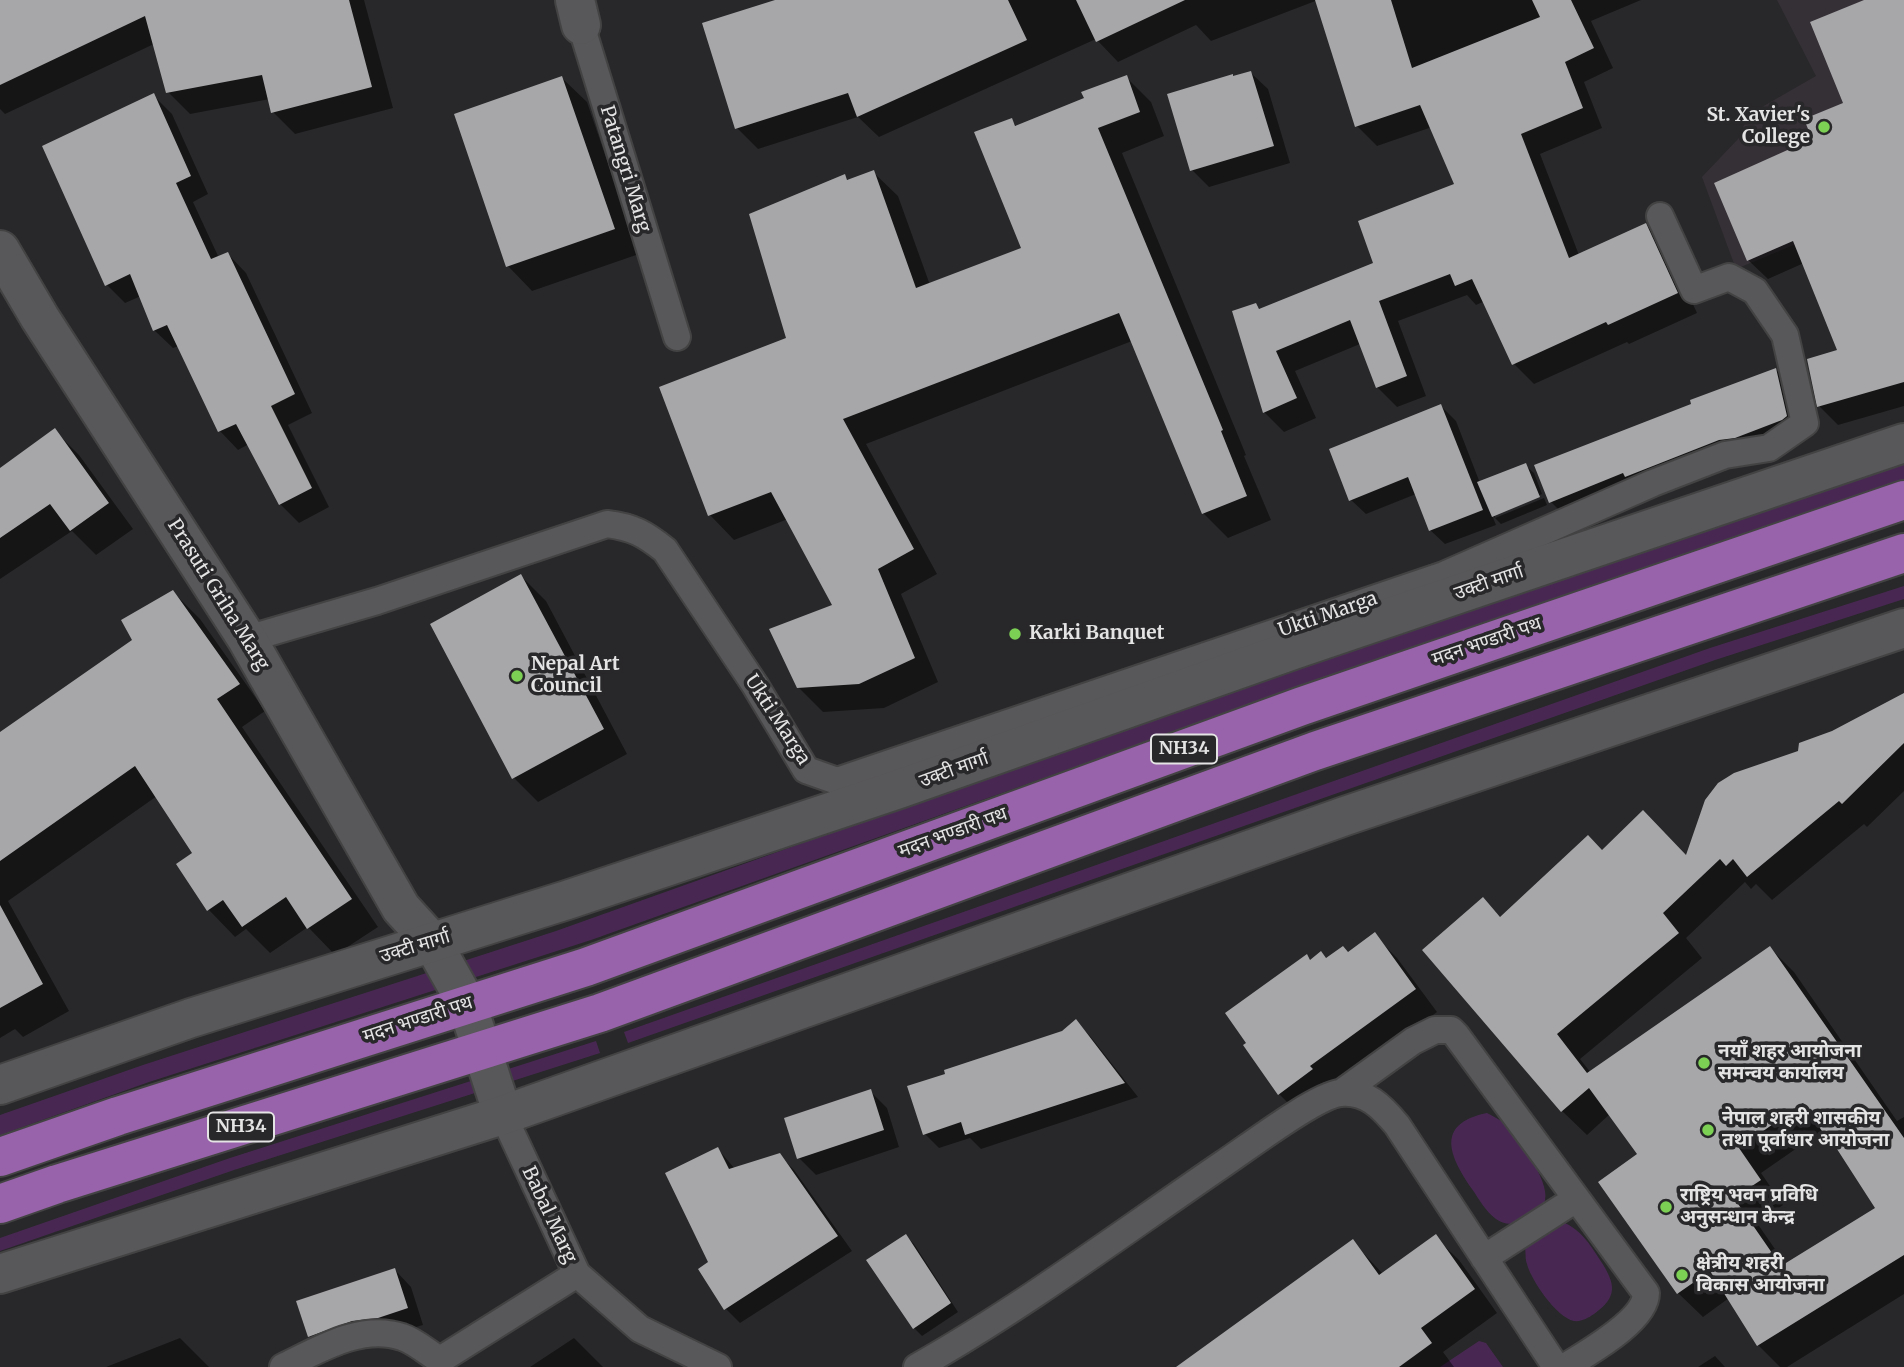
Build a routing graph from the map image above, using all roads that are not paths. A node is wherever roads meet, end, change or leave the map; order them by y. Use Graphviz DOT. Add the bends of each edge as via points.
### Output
graph roads {
  1 [pos="578,12"];
  2 [pos="1660,216"];
  3 [pos="0,250"];
  4 [pos="677,337"];
  5 [pos="1904,443"];
  6 [pos="1904,500"];
  7 [pos="1904,553"];
  8 [pos="1904,628"];
  9 [pos="247,639"];
  10 [pos="432,942"];
  11 [pos="467,1004"];
  12 [pos="483,1052"];
  13 [pos="0,1085"];
  14 [pos="1341,1093"];
  15 [pos="503,1115"];
  16 [pos="0,1157"];
  17 [pos="1576,1199"];
  18 [pos="0,1204"];
  19 [pos="1484,1258"];
  20 [pos="577,1274"];
  21 [pos="0,1275"];
  22 [pos="283,1367"];
  23 [pos="718,1367"];
  24 [pos="917,1367"];
  25 [pos="1556,1367"];
  26 [pos="1565,1367"];
  1 -- 4 [label="lane, Patangri Marg"];
  2 -- 9 [label="lane, Ukti Marga" via="1693,289 1730,277 1755,291 1785,335 1805,423 1769,448 1726,455 1653,483 1444,575 837,782 806,770 665,550 629,527 607,524"];
  3 -- 9 [label="street, Prasuti Griha Marg"];
  5 -- 10 [label="street, उक्टी मार्गा" via="899,789"];
  6 -- 11 [label="highway, मदन भण्डारी पथ / NH34" via="1302,706 586,967"];
  7 -- 12 [label="highway, NH34" via="1328,747 613,1009"];
  8 -- 15 [label="street" via="1345,816"];
  9 -- 10 [label="street, Prasuti Griha Marg" via="401,908"];
  10 -- 11 [label="street, Prasuti Griha Marg"];
  10 -- 13 [label="street, उक्टी मार्गा" via="191,1018"];
  11 -- 12 [label="street, Prasuti Griha Marg"];
  11 -- 16 [label="highway, मदन भण्डारी पथ / NH34"];
  12 -- 15 [label="street, Prasuti Griha Marg"];
  12 -- 18 [label="highway, NH34"];
  14 -- 17 [label="lane" via="1413,1041 1435,1030 1451,1030"];
  14 -- 19 [label="lane" via="1356,1093 1381,1106"];
  14 -- 24 [label="lane" via="1272,1130 987,1326"];
  15 -- 20 [label="lane, Babal Marg"];
  15 -- 21 [label="street"];
  17 -- 19 [label="lane"];
  17 -- 26 [label="lane" via="1646,1293 1646,1301 1630,1321"];
  19 -- 25 [label="lane"];
  20 -- 22 [label="lane" via="440,1360 404,1337 374,1332 327,1346"];
  20 -- 23 [label="lane, Babal Marg" via="640,1329"];
}
